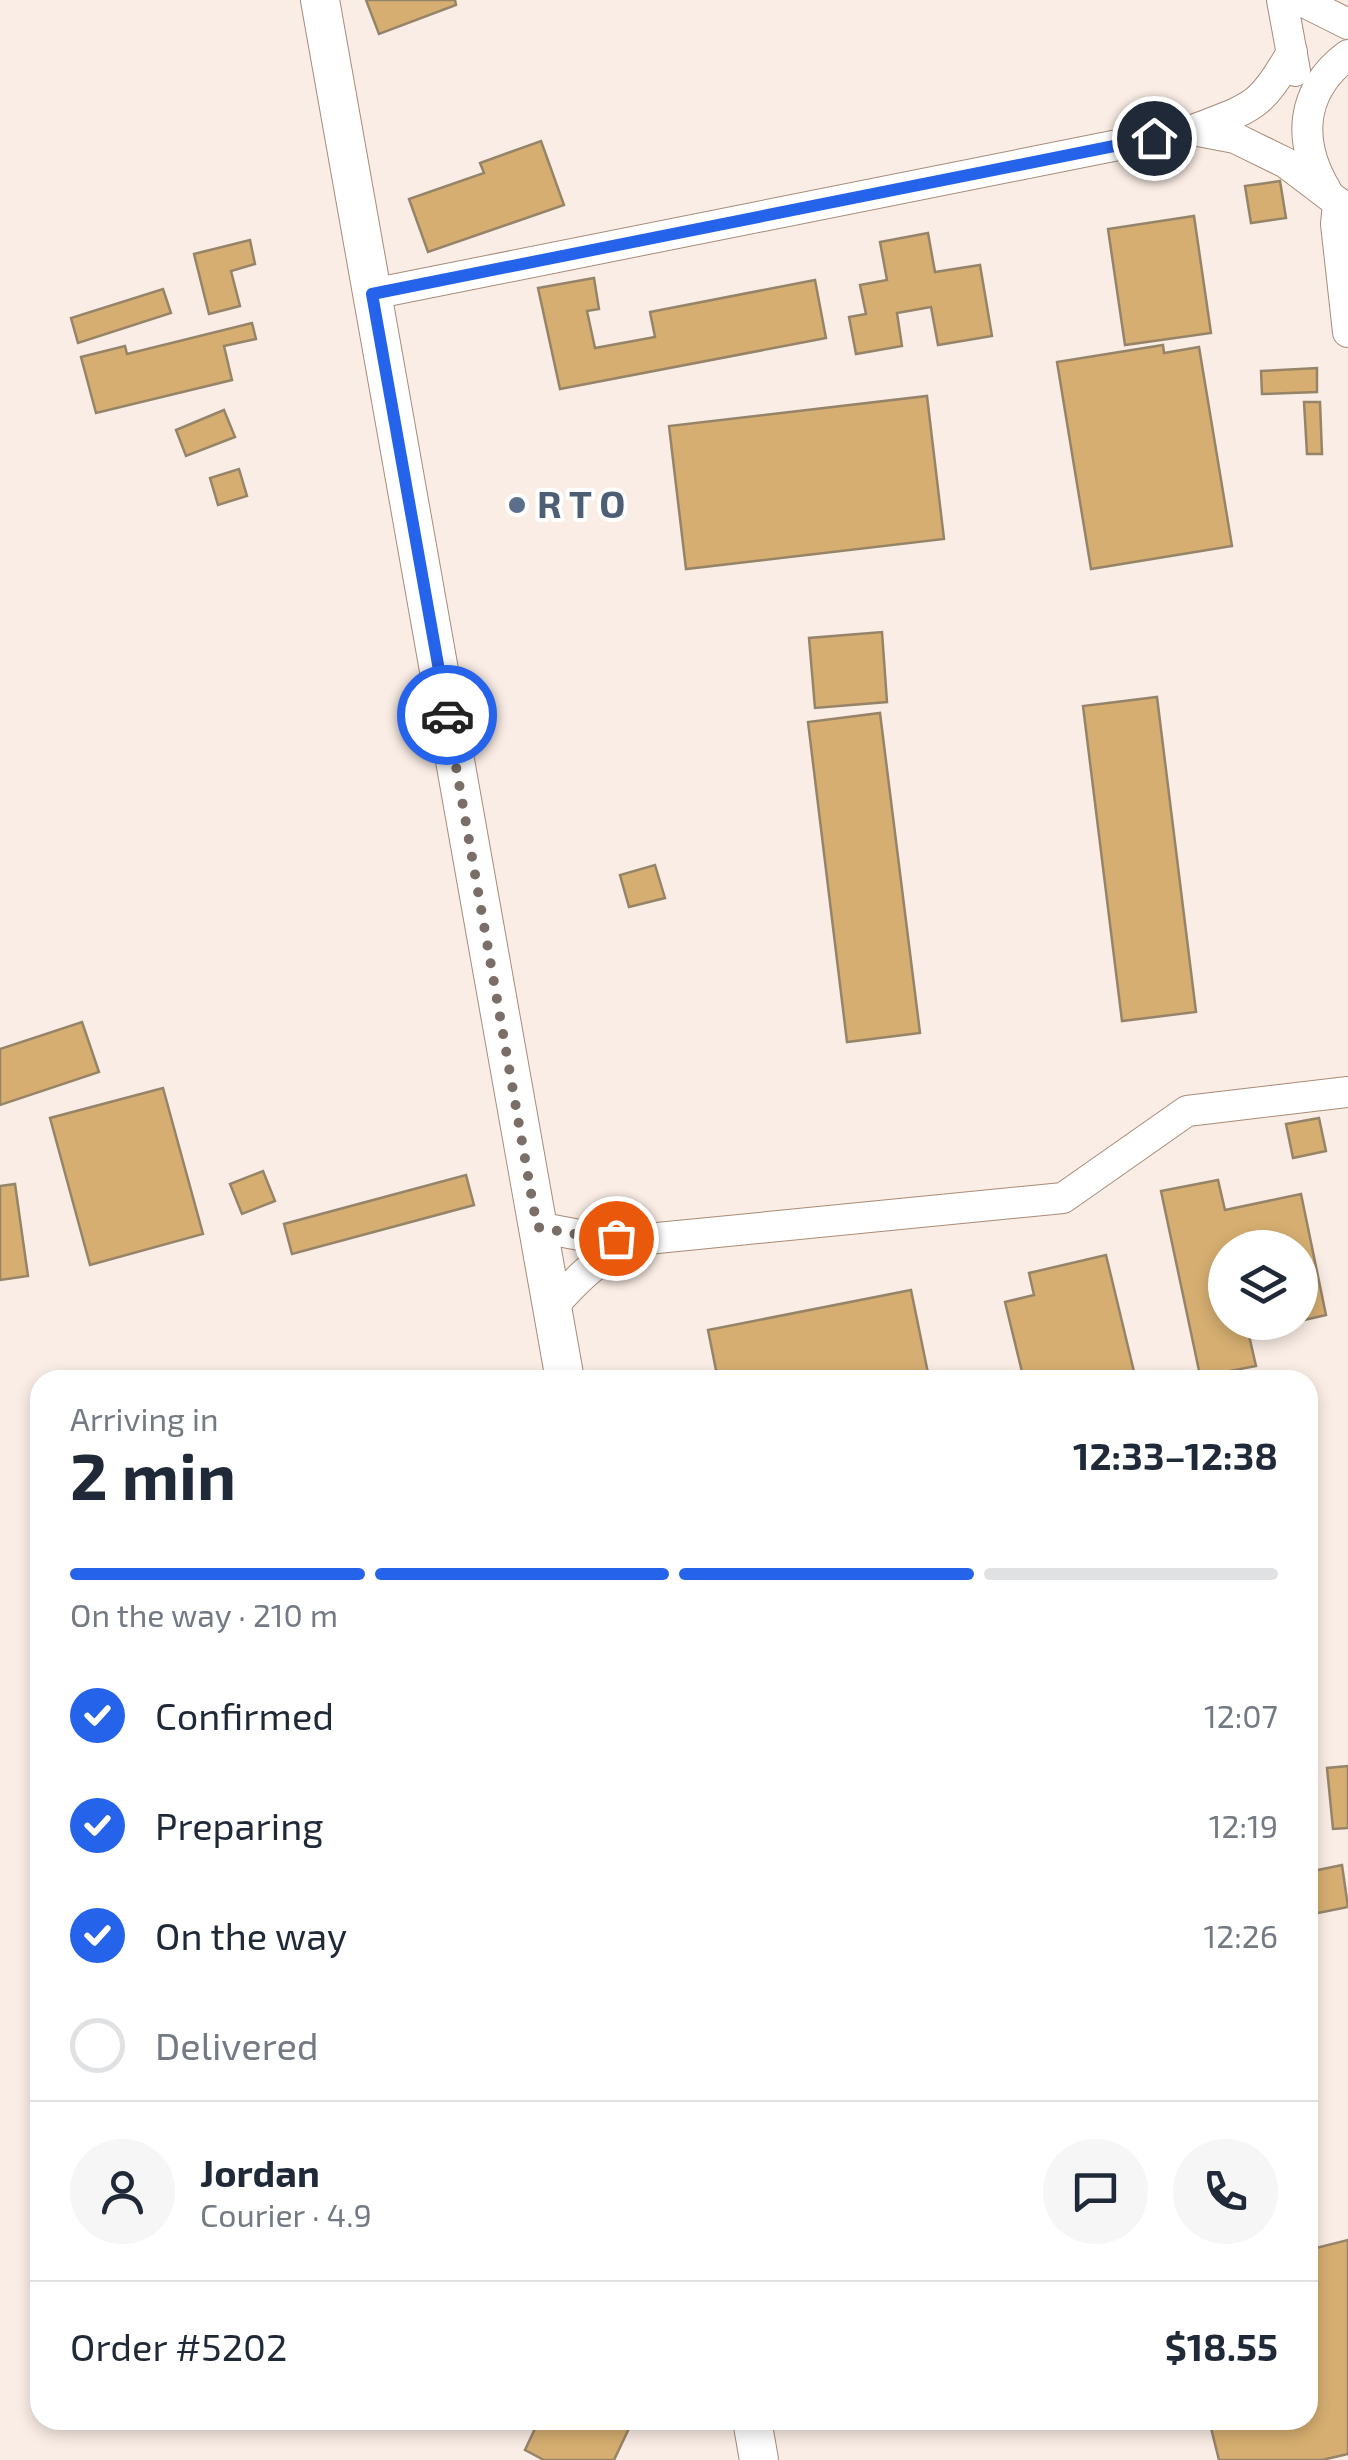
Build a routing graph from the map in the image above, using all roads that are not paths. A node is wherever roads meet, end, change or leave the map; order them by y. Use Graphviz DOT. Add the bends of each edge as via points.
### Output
graph roads {
  1 [pos="320,0"];
  2 [pos="1282,0"];
  3 [pos="1300,0"];
  4 [pos="1348,24"];
  5 [pos="1292,52"];
  6 [pos="1348,55"];
  7 [pos="1193,130"];
  8 [pos="1306,136"];
  9 [pos="1338,202"];
  10 [pos="372,294"];
  11 [pos="1348,327"];
  12 [pos="1348,1092"];
  13 [pos="537,1227"];
  14 [pos="647,1239"];
  15 [pos="552,1307"];
  16 [pos="563,1370"];
  17 [pos="754,2430"];
  18 [pos="759,2460"];
  1 -- 10 [label="street"];
  2 -- 5 [label="street"];
  3 -- 4 [label="street"];
  5 -- 7 [label="street" via="1253,106"];
  5 -- 8 [label="street"];
  6 -- 8 [label="street" via="1323,78"];
  7 -- 9 [label="street" via="1235,138 1286,163"];
  7 -- 10 [label="street"];
  8 -- 9 [label="street" via="1312,166"];
  9 -- 11 [label="street"];
  10 -- 13 [label="street"];
  12 -- 14 [label="street" via="1187,1112 1063,1198"];
  13 -- 14 [label="street"];
  13 -- 15 [label="street"];
  14 -- 15 [label="street" via="615,1249"];
  15 -- 16 [label="street"];
  17 -- 18 [label="street"];
}
